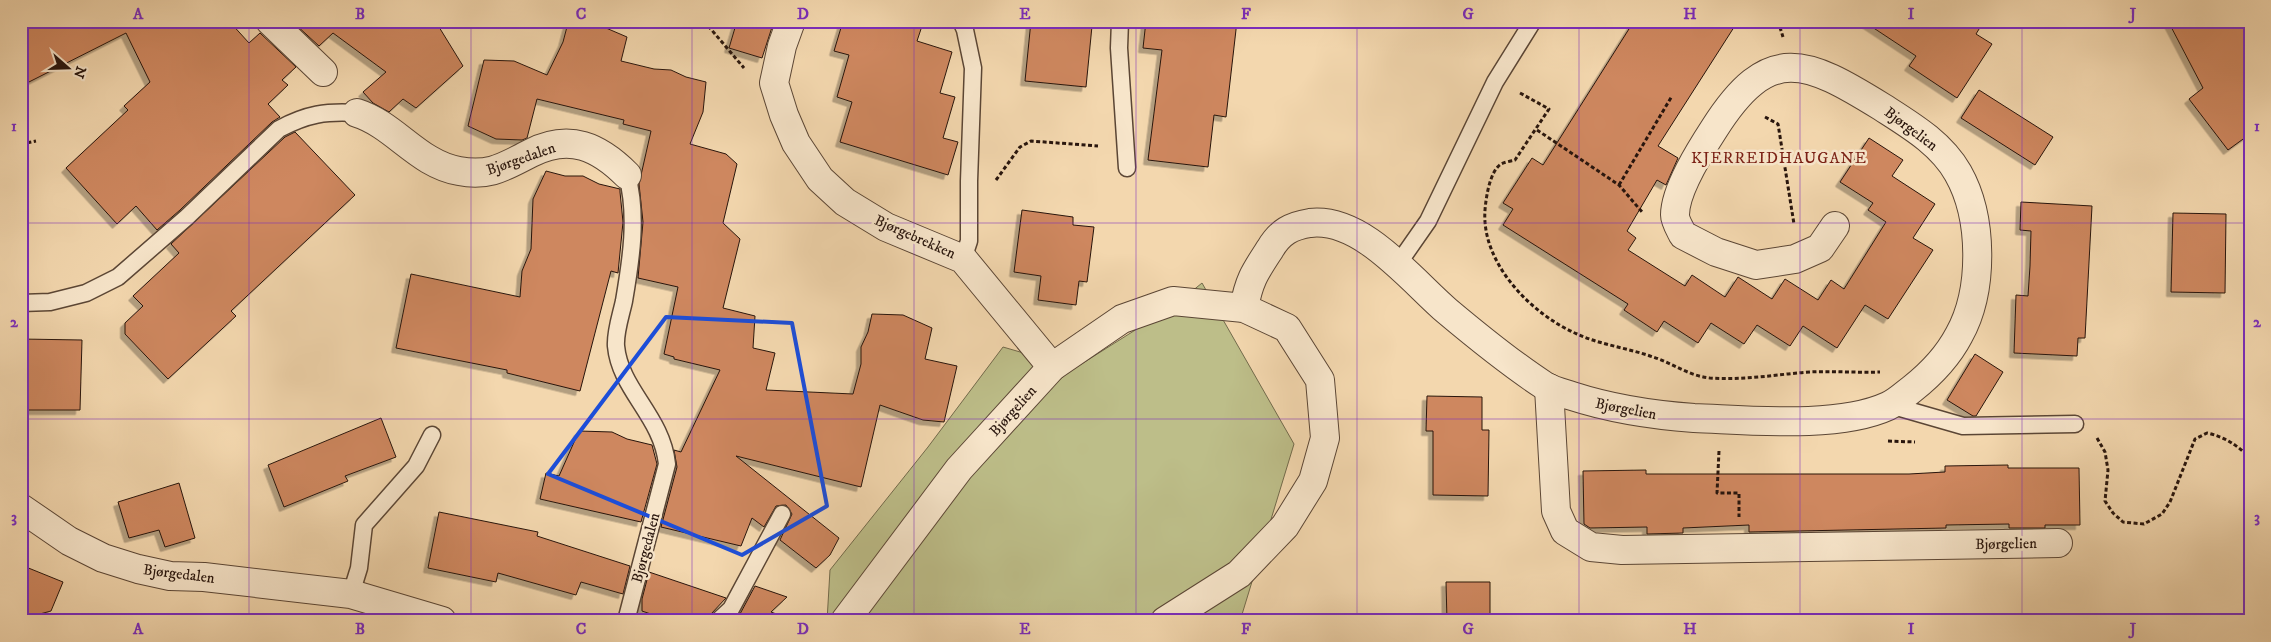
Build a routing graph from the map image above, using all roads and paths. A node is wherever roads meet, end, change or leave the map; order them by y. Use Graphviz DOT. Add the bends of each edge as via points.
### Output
graph roads {
  1 [pos="270,21"];
  2 [pos="704,21"];
  3 [pos="790,21"];
  4 [pos="962,21"];
  5 [pos="1120,21"];
  6 [pos="1533,21"];
  7 [pos="323,72"];
  8 [pos="774,83"];
  9 [pos="1672,96"];
  10 [pos="1530,97"];
  11 [pos="1736,99"];
  12 [pos="357,113"];
  13 [pos="1537,130"];
  14 [pos="36,141"];
  15 [pos="21,144"];
  16 [pos="1092,147"];
  17 [pos="1127,168"];
  18 [pos="627,175"];
  19 [pos="990,182"];
  20 [pos="1619,185"];
  21 [pos="1642,212"];
  22 [pos="1835,226"];
  23 [pos="963,259"];
  24 [pos="1795,259"];
  25 [pos="1398,264"];
  26 [pos="21,303"];
  27 [pos="1244,308"];
  28 [pos="1052,367"];
  29 [pos="1881,372"];
  30 [pos="1549,388"];
  31 [pos="1890,405"];
  32 [pos="2075,424"];
  33 [pos="432,436"];
  34 [pos="1719,447"];
  35 [pos="2250,458"];
  36 [pos="21,508"];
  37 [pos="1739,510"];
  38 [pos="782,514"];
  39 [pos="2058,543"];
  40 [pos="351,594"];
  41 [pos="442,621"];
  42 [pos="626,621"];
  43 [pos="718,621"];
  44 [pos="845,621"];
  45 [pos="1165,621"];
  1 -- 7 [label="street"];
  2 -- 8 [label="path" via="746,70"];
  3 -- 8 [label="street, Bjørgebrekken"];
  4 -- 23 [label="lane" via="973,68 969,241"];
  5 -- 17 [label="lane" via="1118,48"];
  6 -- 25 [label="lane" via="1495,82 1428,221"];
  8 -- 23 [label="street, Bjørgebrekken" via="796,143 820,180 845,202 886,227"];
  9 -- 20 [label="path"];
  10 -- 13 [label="path" via="1549,109"];
  11 -- 24 [label="path" via="1778,124 1796,234"];
  11 -- 24 [label="street, Bjørgelien" via="1714,129 1686,180 1675,216 1682,235 1716,252 1756,265"];
  11 -- 31 [label="street, Bjørgelien" via="1750,83 1775,70 1808,68 1838,80 1907,124 1934,143 1957,172 1969,199 1977,238 1976,273 1970,305 1961,333 1942,361"];
  12 -- 18 [label="street, Bjørgedalen" via="374,118 411,149 458,171 487,174 533,151 557,145 586,145 611,159"];
  12 -- 26 [label="lane, Bjørgedalen" via="330,111 298,119 280,129 118,277 86,293 50,302"];
  13 -- 20 [label="path"];
  13 -- 29 [label="path" via="1515,160 1501,164 1494,171 1485,208 1485,226 1492,251 1504,274 1554,322 1577,334 1709,378"];
  14 -- 15 [label="path"];
  16 -- 19 [label="path" via="1030,141 1020,147 1001,175"];
  18 -- 42 [label="lane, Bjørgedalen" via="631,191 631,258 616,344 620,368 657,426 665,446 667,464"];
  20 -- 21 [label="path"];
  22 -- 24 [label="street, Bjørgelien" via="1820,248"];
  23 -- 28 [label="street, Bjørgebrekken"];
  25 -- 27 [label="street, Bjørgelien" via="1348,230 1323,222 1294,225 1278,236 1249,282"];
  25 -- 30 [label="street, Bjørgelien" via="1478,337"];
  27 -- 28 [label="street, Bjørgelien" via="1173,301 1122,319"];
  27 -- 45 [label="street, Bjørgelien" via="1287,328 1320,380 1325,438 1313,481 1285,526 1239,574"];
  28 -- 44 [label="street, Bjørgelien" via="960,469"];
  30 -- 31 [label="street, Bjørgelien" via="1604,406 1669,416 1831,420"];
  30 -- 39 [label="street, Bjørgelien" via="1556,512 1565,531 1591,547 1622,550"];
  31 -- 32 [label="lane" via="1963,426"];
  32 -- 35 [label="path" via="2097,438 2105,452 2108,470 2105,501 2123,522 2144,524 2162,514 2170,502 2194,440 2207,432 2238,446"];
  33 -- 40 [label="lane" via="416,466 364,525"];
  34 -- 37 [label="path" via="1717,492 1739,493"];
  36 -- 40 [label="street, Bjørgedalen" via="69,541 103,558 138,569 170,576"];
  38 -- 43 [label="lane" via="731,609"];
  40 -- 41 [label="street, Bjørgedalen"];
}
